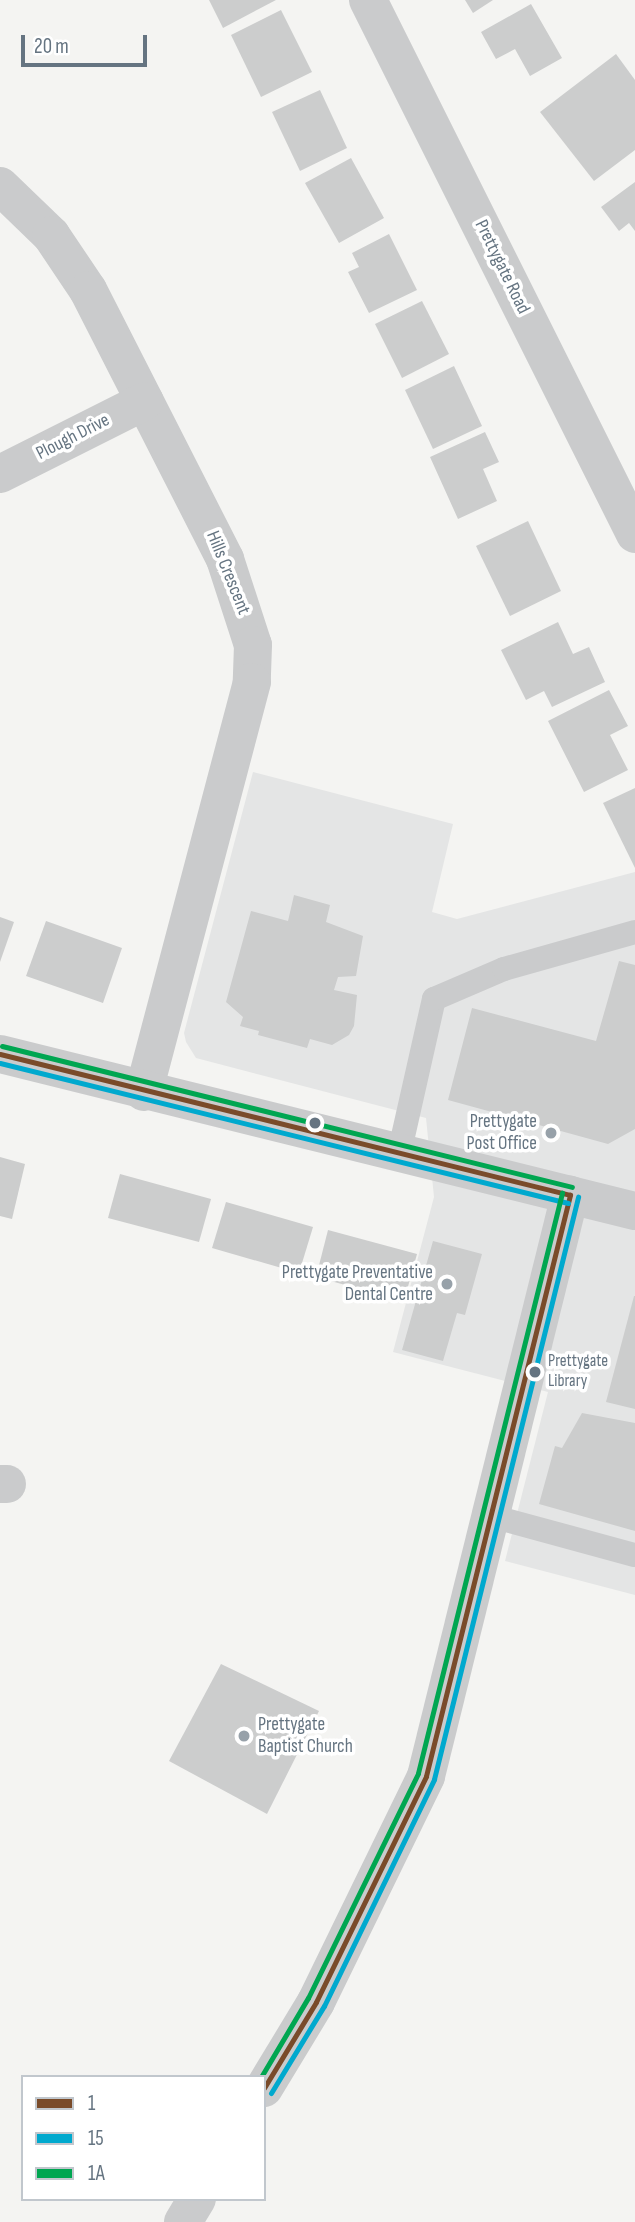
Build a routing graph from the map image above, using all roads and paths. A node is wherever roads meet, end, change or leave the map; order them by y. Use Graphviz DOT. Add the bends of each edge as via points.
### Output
graph roads {
  1 [pos="368,0"];
  2 [pos="0,186"];
  3 [pos="145,401"];
  4 [pos="0,474"];
  5 [pos="635,534"];
  6 [pos="635,932"];
  7 [pos="0,1054"];
  8 [pos="144,1092"];
  9 [pos="399,1154"];
  10 [pos="570,1195"];
  11 [pos="635,1211"];
  12 [pos="491,1516"];
  13 [pos="635,1555"];
  14 [pos="266,2085"];
  15 [pos="196,2201"];
  16 [pos="183,2222"];
  1 -- 5 [label="street, Prettygate Road"];
  2 -- 3 [label="street, Hills Crescent" via="51,235 88,290"];
  3 -- 4 [label="street, Plough Drive"];
  3 -- 8 [label="street, Hills Crescent" via="225,559 253,645 252,682"];
  6 -- 9 [label="lane" via="504,968 434,999"];
  7 -- 8 [label="street"];
  8 -- 9 [label="street"];
  9 -- 10 [label="street"];
  10 -- 11 [label="street"];
  10 -- 12 [label="street"];
  12 -- 13 [label="lane"];
  12 -- 14 [label="street" via="426,1776 316,2002"];
  15 -- 16 [label="street"];
}
